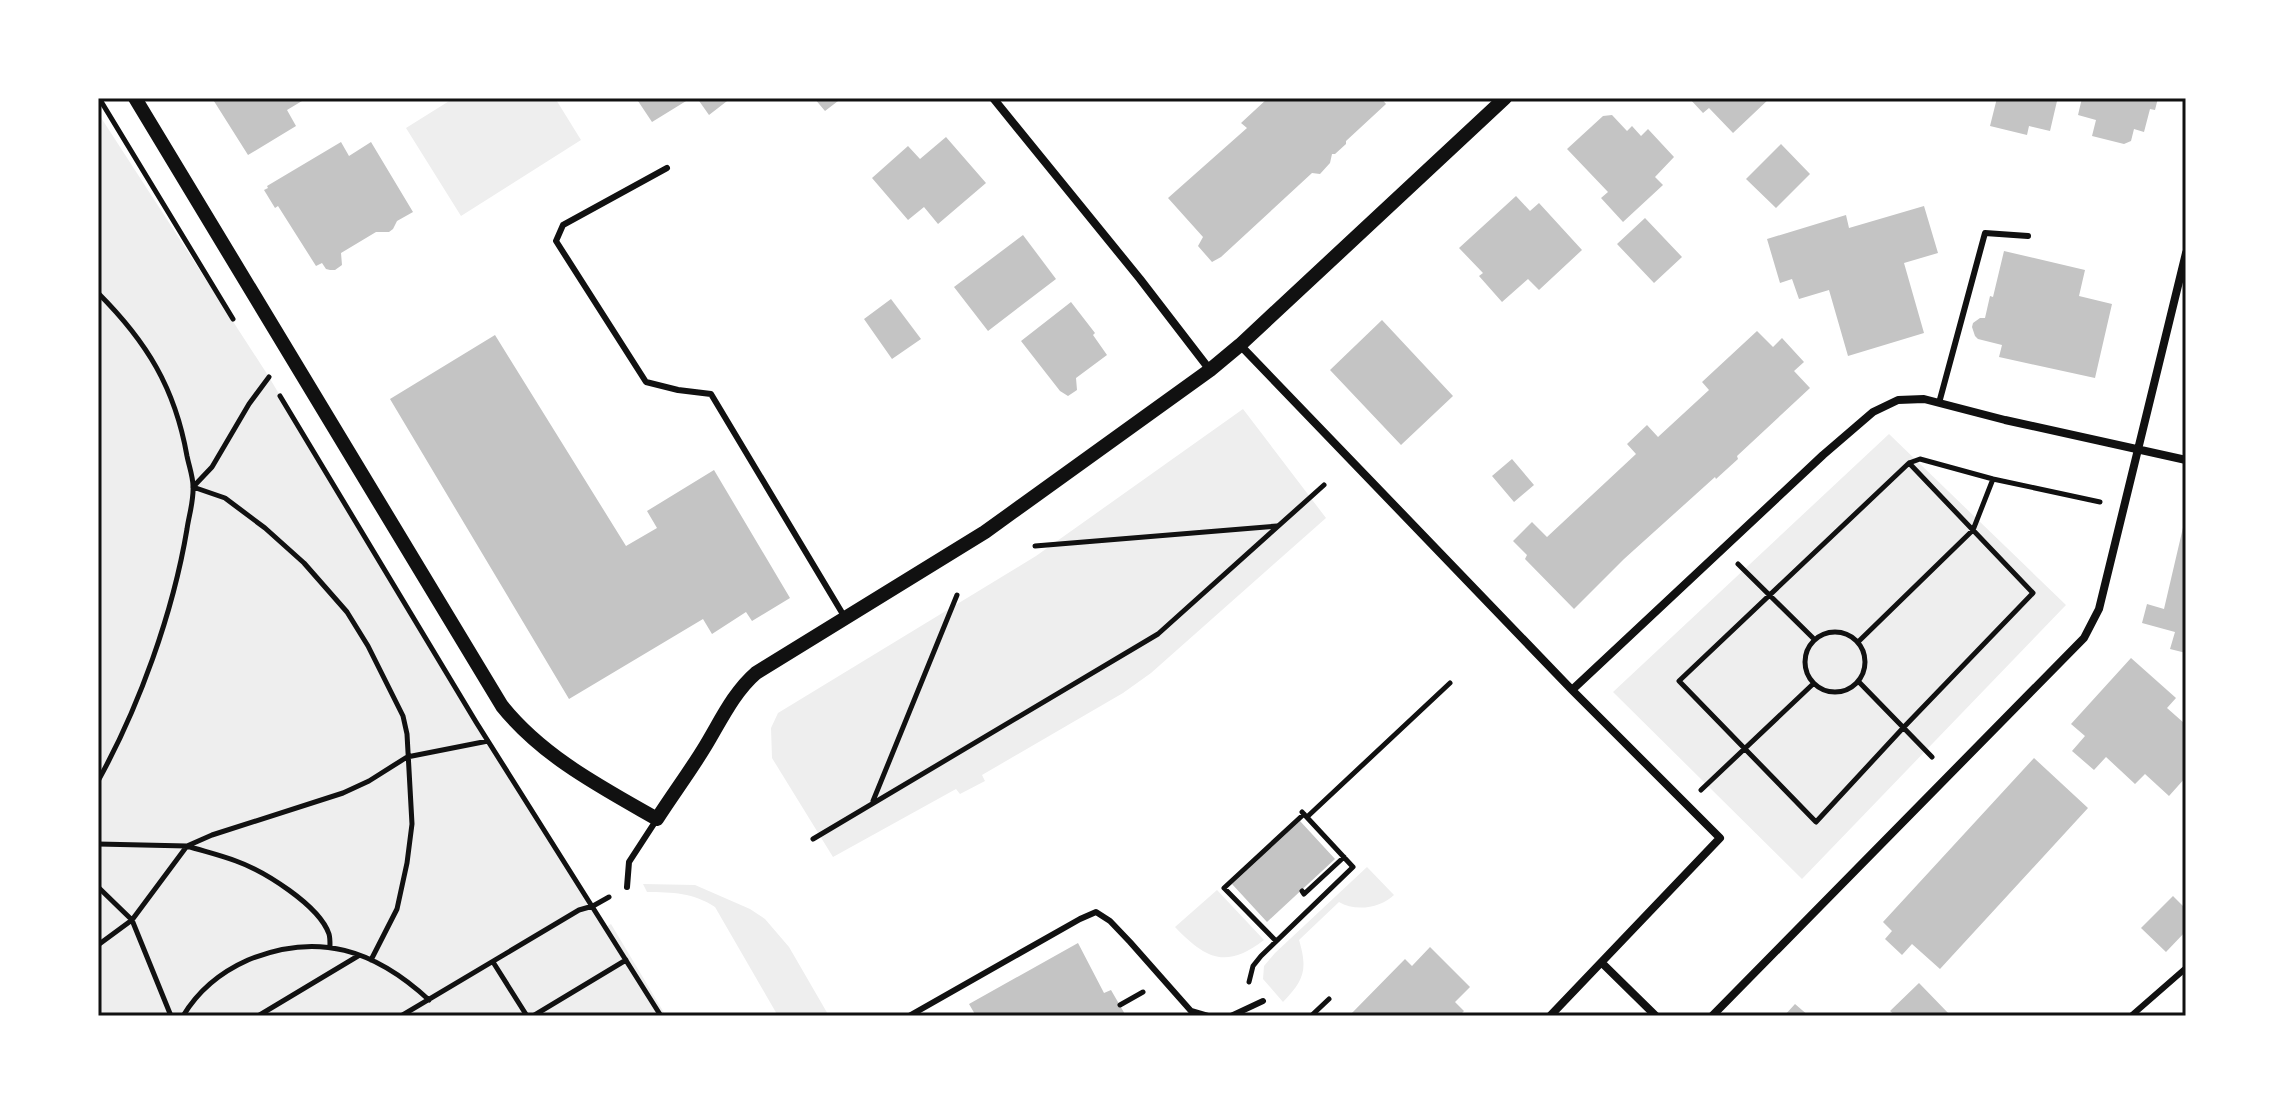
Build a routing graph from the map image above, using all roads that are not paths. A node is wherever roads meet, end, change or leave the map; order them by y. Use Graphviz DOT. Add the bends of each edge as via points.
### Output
graph roads {
  1 [pos="136,98"];
  2 [pos="993,98"];
  3 [pos="1505,98"];
  4 [pos="667,168"];
  5 [pos="2028,236"];
  6 [pos="2186,253"];
  7 [pos="1240,345"];
  8 [pos="1210,370"];
  9 [pos="1939,403"];
  10 [pos="2138,449"];
  11 [pos="2186,460"];
  12 [pos="846,619"];
  13 [pos="1572,690"];
  14 [pos="657,819"];
  15 [pos="627,887"];
  16 [pos="1602,963"];
  17 [pos="2186,968"];
  18 [pos="1263,1001"];
  19 [pos="909,1016"];
  20 [pos="1208,1016"];
  21 [pos="1231,1016"];
  22 [pos="1550,1016"];
  23 [pos="1656,1016"];
  24 [pos="1712,1016"];
  25 [pos="2131,1016"];
  1 -- 14 [label="street" via="502,706 533,741"];
  2 -- 8 [label="street"];
  3 -- 7 [label="street"];
  4 -- 12 [label="lane" via="563,225 556,241 646,382 711,394"];
  5 -- 9 [label="lane" via="1985,233"];
  6 -- 10 [label="street"];
  7 -- 8 [label="street"];
  7 -- 13 [label="street"];
  8 -- 12 [label="street" via="985,532"];
  9 -- 10 [label="street"];
  9 -- 13 [label="street" via="1898,400 1873,412"];
  10 -- 11 [label="street"];
  10 -- 24 [label="street" via="2099,609 2084,638"];
  12 -- 14 [label="street" via="745,682"];
  13 -- 16 [label="street" via="1720,838"];
  14 -- 15 [label="lane" via="629,862"];
  16 -- 22 [label="street"];
  16 -- 23 [label="street"];
  17 -- 25 [label="lane"];
  18 -- 21 [label="lane"];
  19 -- 20 [label="lane" via="1096,912 1191,1011"];
}
